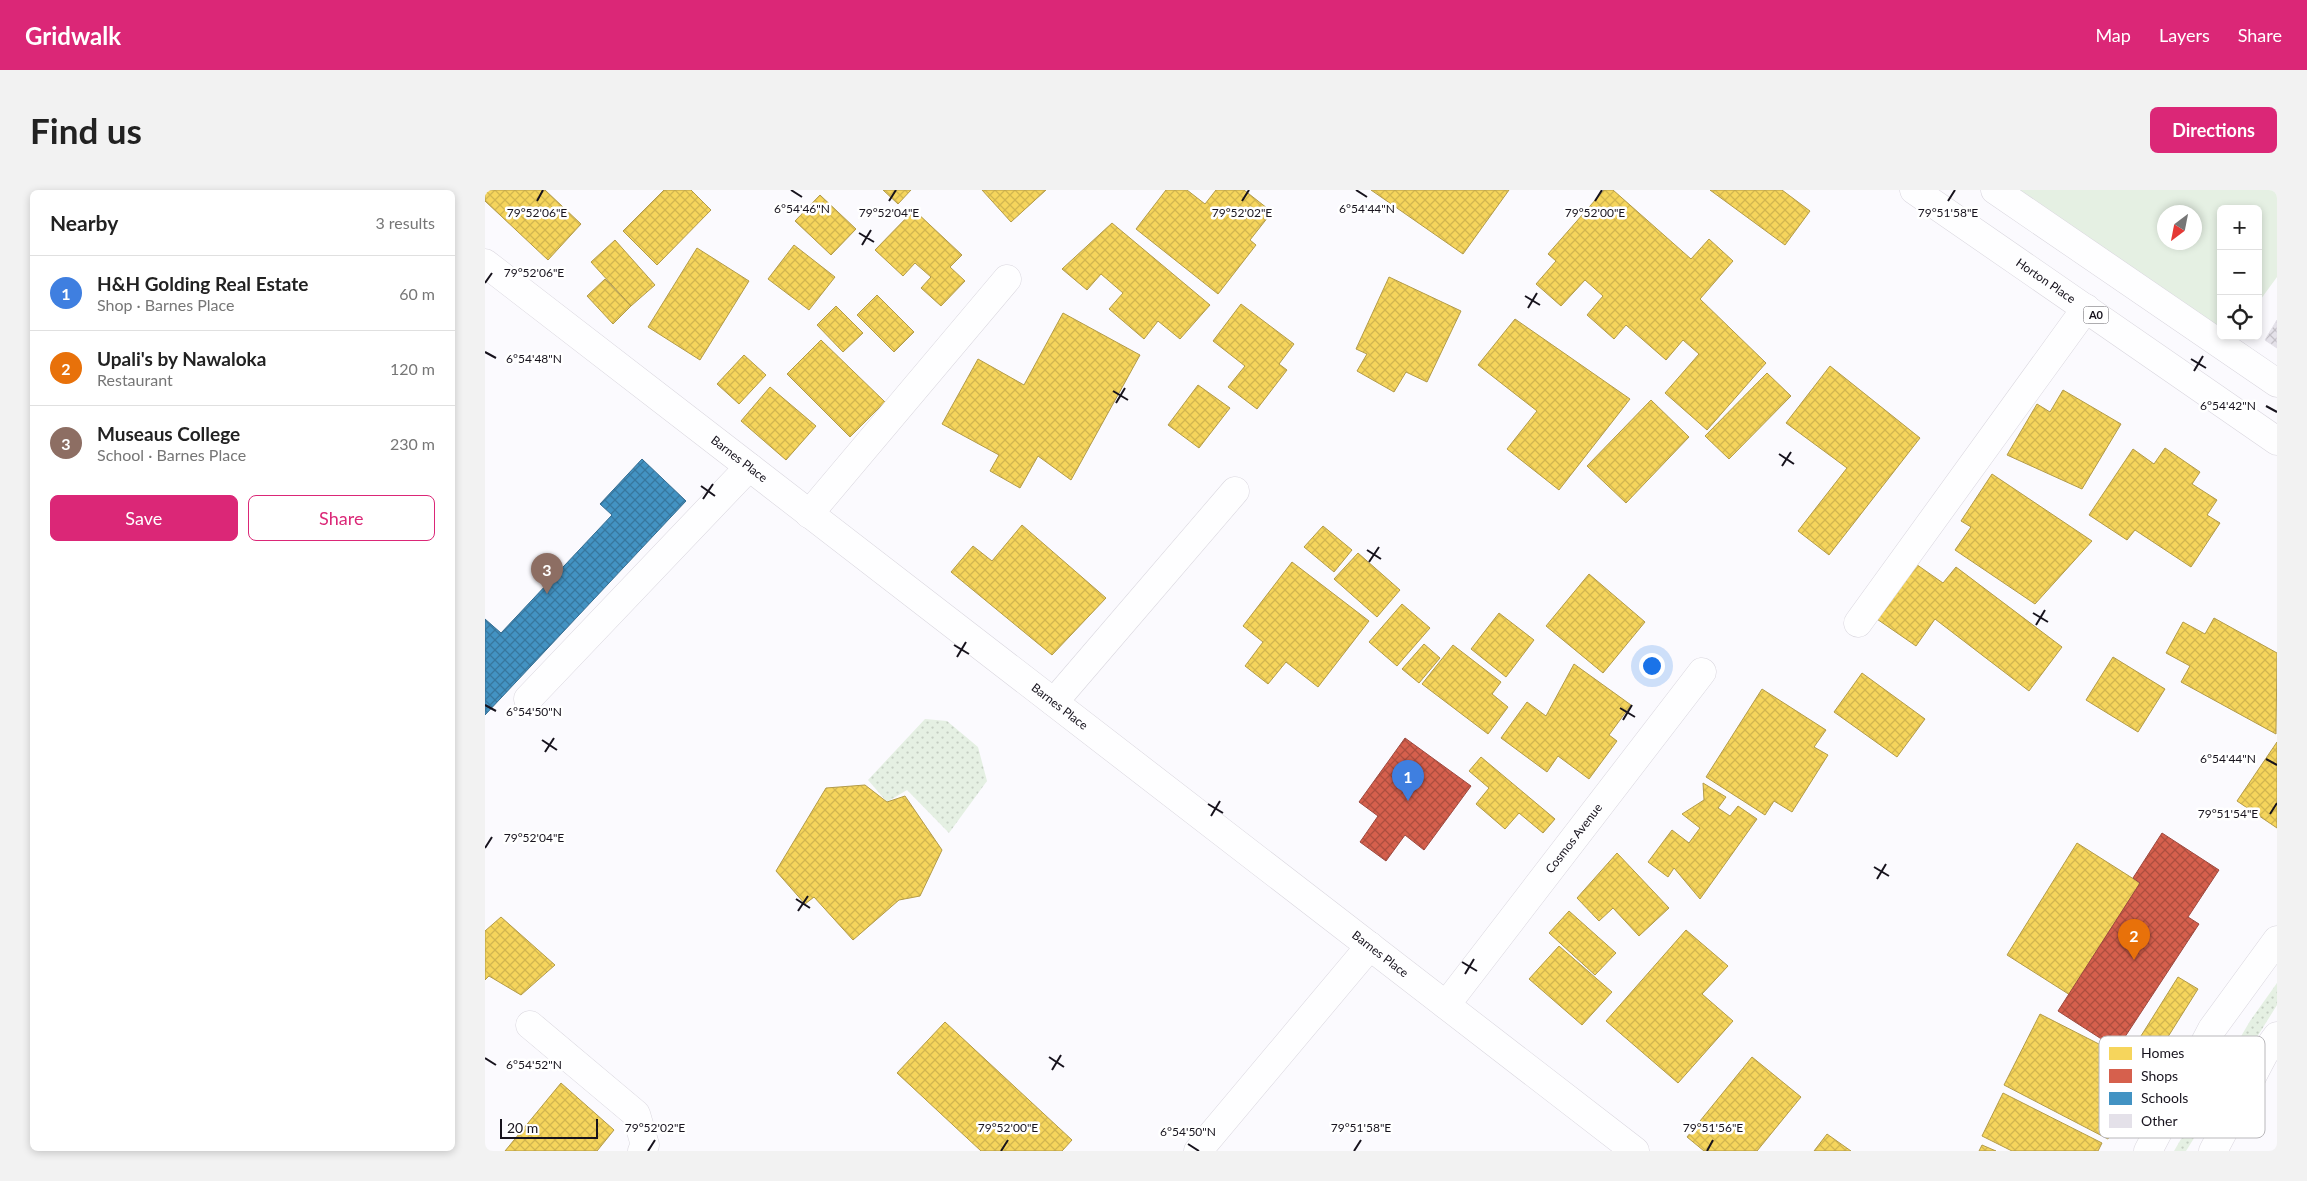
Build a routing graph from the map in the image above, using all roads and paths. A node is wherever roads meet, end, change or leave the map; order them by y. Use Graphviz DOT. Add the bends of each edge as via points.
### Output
graph roads {
  1 [pos="1914,190"];
  2 [pos="1995,190"];
  3 [pos="485,262"];
  4 [pos="1007,279"];
  5 [pos="2086,308"];
  6 [pos="2277,383"];
  7 [pos="2277,441"];
  8 [pos="749,466"];
  9 [pos="1235,491"];
  10 [pos="809,514"];
  11 [pos="1859,623"];
  12 [pos="1702,672"];
  13 [pos="528,700"];
  14 [pos="1054,702"];
  15 [pos="2277,940"];
  16 [pos="1370,946"];
  17 [pos="1446,1005"];
  18 [pos="530,1025"];
  19 [pos="2209,1036"];
  20 [pos="2277,1036"];
  21 [pos="2265,1053"];
  22 [pos="2155,1138"];
  23 [pos="2220,1138"];
  24 [pos="1619,1146"];
  25 [pos="642,1151"];
  26 [pos="1198,1151"];
  27 [pos="2148,1151"];
  28 [pos="2213,1151"];
  1 -- 5 [label="main road, Horton Place / A0"];
  2 -- 6 [label="main road"];
  3 -- 8 [label="main road, Barnes Place"];
  4 -- 10 [label="main road"];
  5 -- 7 [label="main road, Horton Place / A0"];
  5 -- 11 [label="main road"];
  8 -- 10 [label="main road, Barnes Place"];
  8 -- 13 [label="main road"];
  9 -- 14 [label="main road"];
  10 -- 14 [label="main road, Barnes Place"];
  12 -- 17 [label="main road, Cosmos Avenue"];
  14 -- 16 [label="main road, Barnes Place"];
  15 -- 19 [label="main road"];
  16 -- 17 [label="main road, Barnes Place"];
  16 -- 26 [label="main road"];
  17 -- 24 [label="main road, Barnes Place"];
  18 -- 25 [label="main road" via="636,1114 645,1145"];
  20 -- 21 [label="main road"];
  22 -- 27 [label="main road"];
  23 -- 28 [label="main road"];
}
